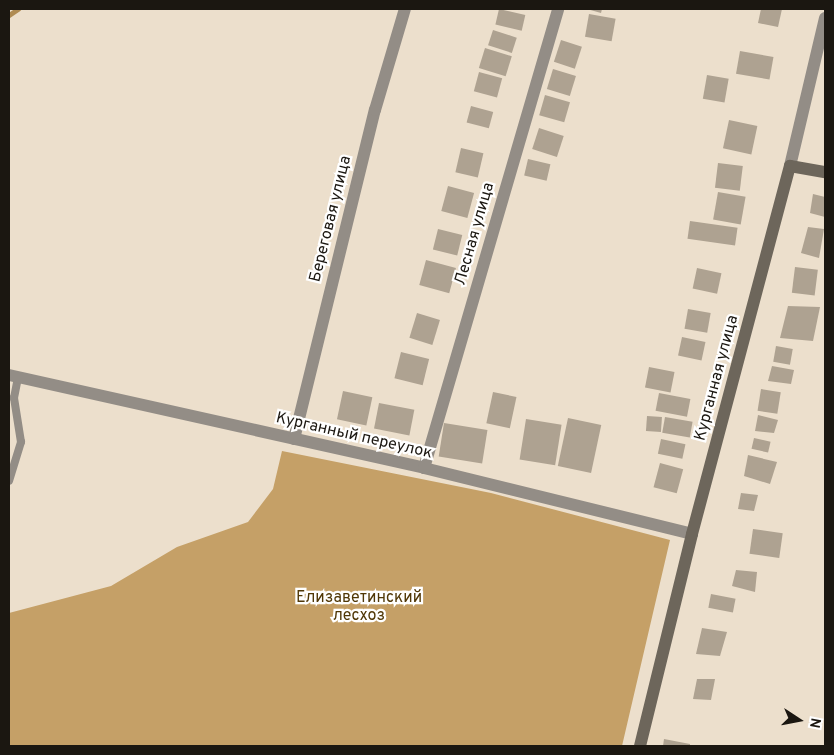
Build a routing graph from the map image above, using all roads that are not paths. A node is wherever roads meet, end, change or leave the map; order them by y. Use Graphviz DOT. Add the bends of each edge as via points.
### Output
graph roads {
  1 [pos="405,9"];
  2 [pos="558,9"];
  3 [pos="825,18"];
  4 [pos="790,166"];
  5 [pos="825,172"];
  6 [pos="13,376"];
  7 [pos="294,439"];
  8 [pos="424,468"];
  9 [pos="9,481"];
  10 [pos="692,534"];
  11 [pos="640,746"];
  1 -- 7 [label="street, Береговая улица" via="375,110"];
  2 -- 8 [label="street, Лесная улица"];
  3 -- 4 [label="street, Курганная улица"];
  4 -- 5 [label="street"];
  4 -- 10 [label="street, Курганная улица"];
  6 -- 7 [label="street, Курганный переулок"];
  6 -- 9 [label="lane" via="21,442"];
  7 -- 8 [label="street, Курганный переулок"];
  8 -- 10 [label="street, Курганный переулок"];
  10 -- 11 [label="street, Курганная улица"];
}
